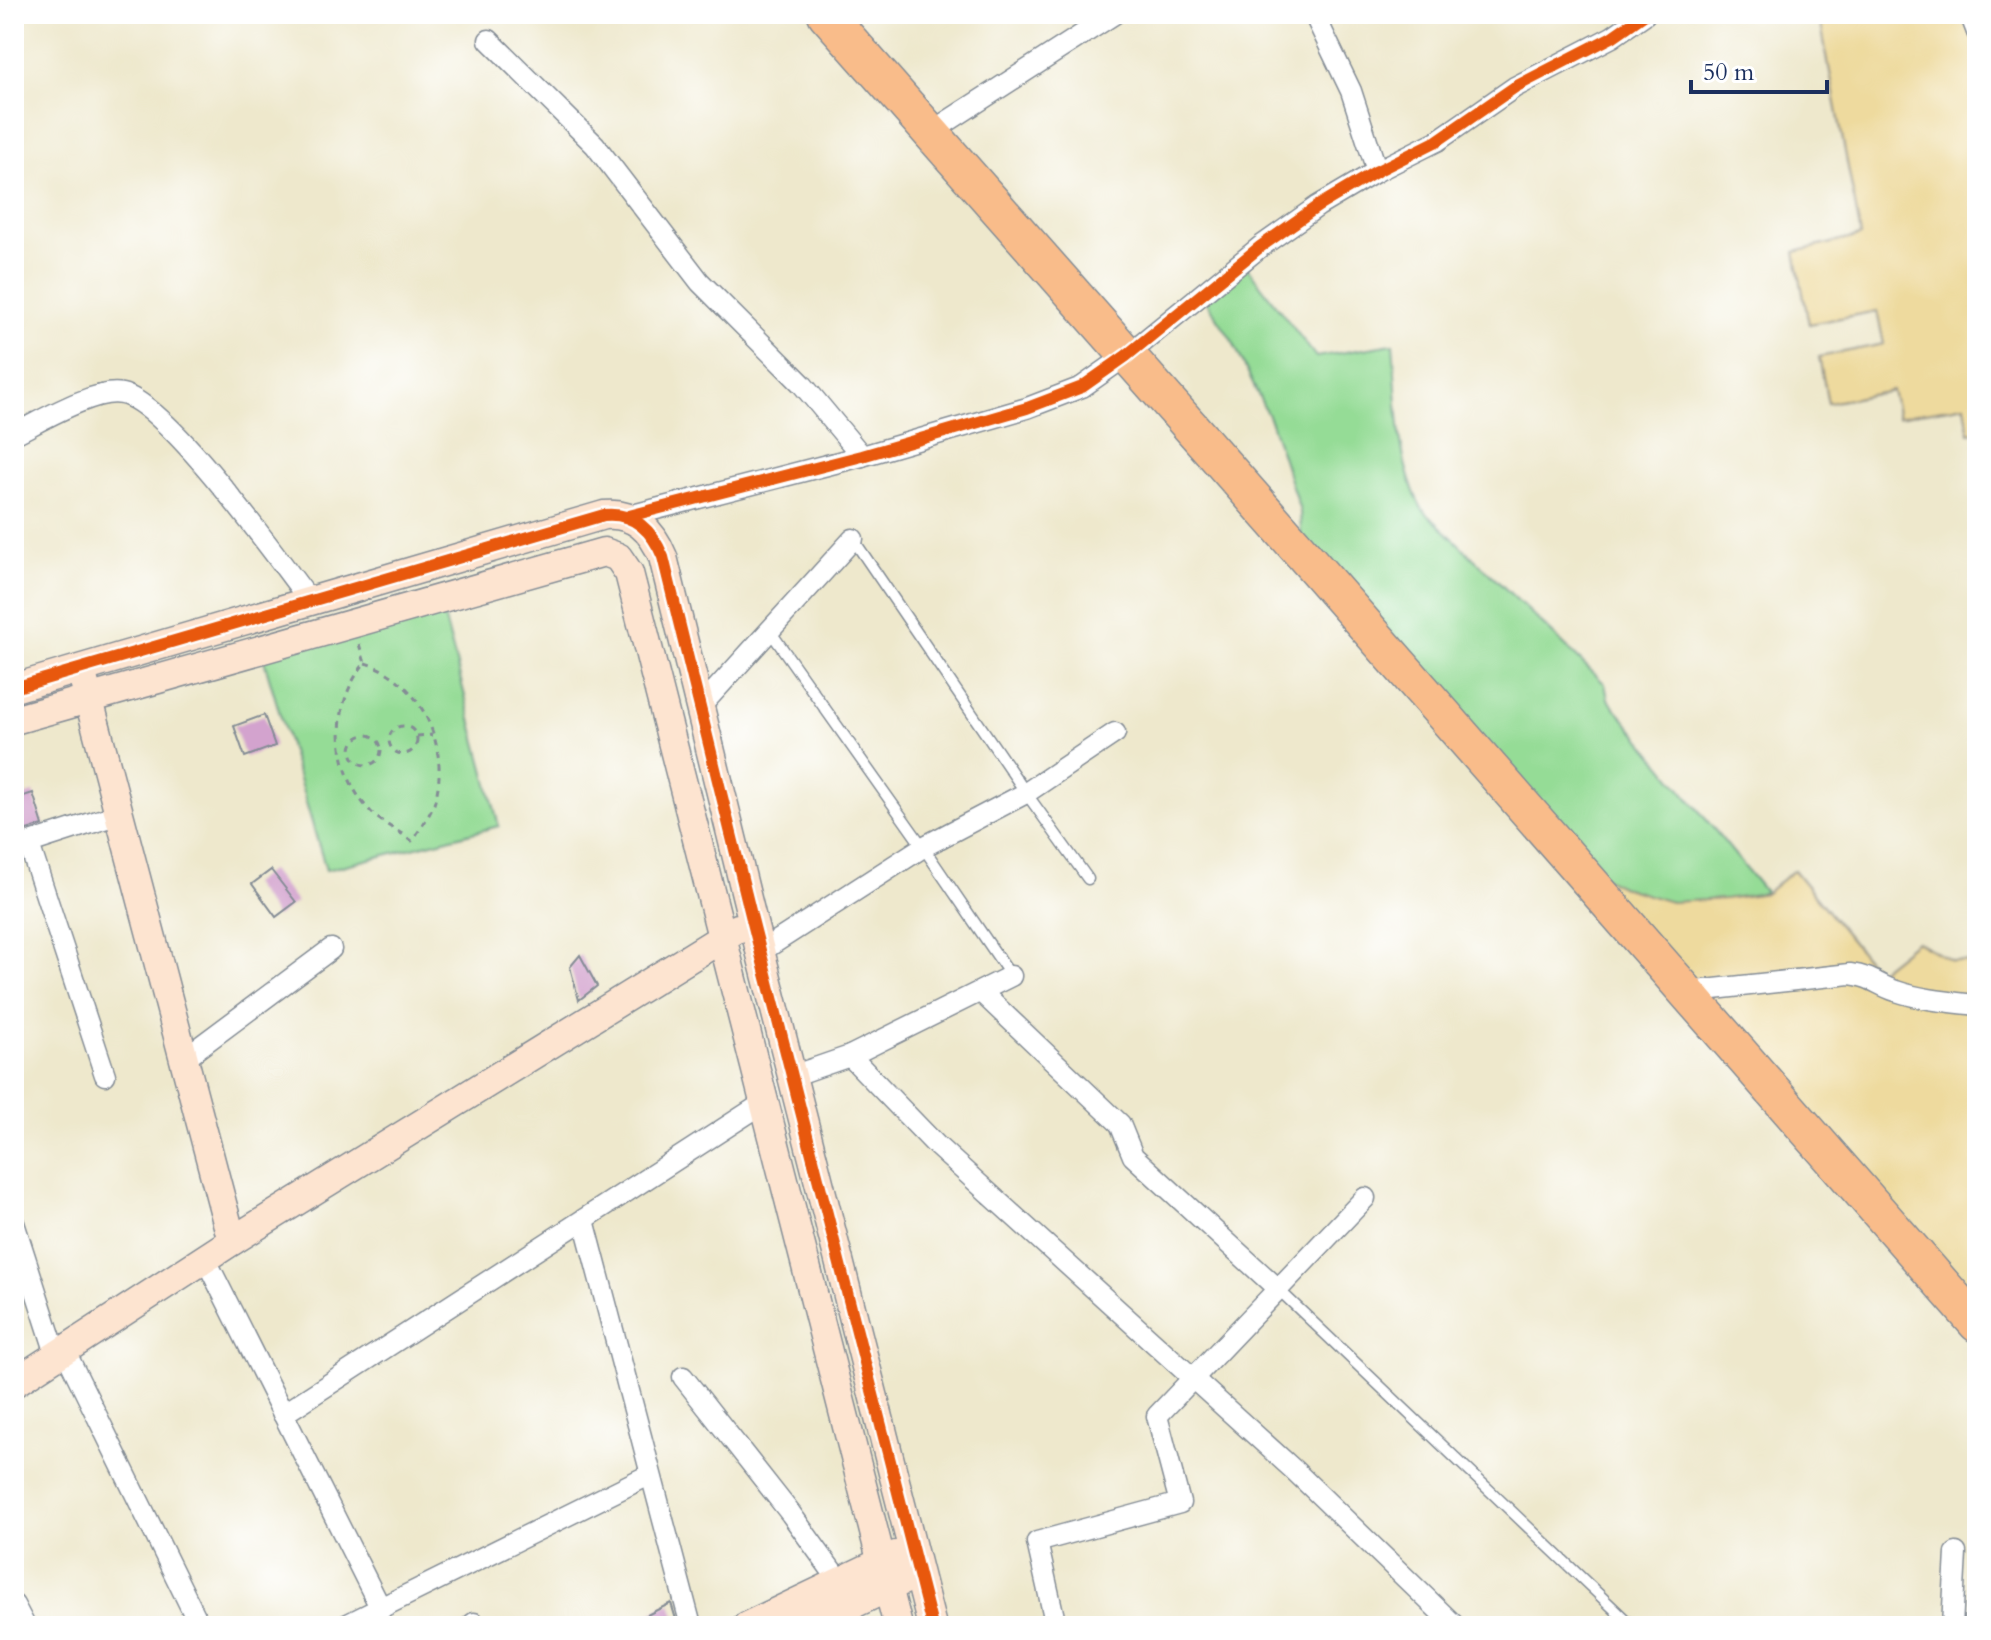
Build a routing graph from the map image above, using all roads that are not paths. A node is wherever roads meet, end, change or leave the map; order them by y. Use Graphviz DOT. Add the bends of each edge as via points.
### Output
graph roads {
  1 [pos="826,14"];
  2 [pos="1114,14"];
  3 [pos="1314,14"];
  4 [pos="1645,14"];
  5 [pos="1970,14"];
  6 [pos="1977,32"];
  7 [pos="489,40"];
  8 [pos="931,132"];
  9 [pos="1377,171"];
  10 [pos="1126,356"];
  11 [pos="14,434"];
  12 [pos="862,456"];
  13 [pos="629,516"];
  14 [pos="853,539"];
  15 [pos="310,601"];
  16 [pos="770,631"];
  17 [pos="81,670"];
  18 [pos="17,683"];
  19 [pos="89,699"];
  20 [pos="700,707"];
  21 [pos="14,720"];
  22 [pos="1115,733"];
  23 [pos="1026,793"];
  24 [pos="119,814"];
  25 [pos="21,846"];
  26 [pos="923,847"];
  27 [pos="1088,879"];
  28 [pos="752,919"];
  29 [pos="723,937"];
  30 [pos="331,949"];
  31 [pos="760,952"];
  32 [pos="1011,976"];
  33 [pos="981,992"];
  34 [pos="1687,992"];
  35 [pos="1977,1005"];
  36 [pos="850,1056"];
  37 [pos="182,1060"];
  38 [pos="105,1075"];
  39 [pos="792,1076"];
  40 [pos="765,1102"];
  41 [pos="1365,1198"];
  42 [pos="584,1220"];
  43 [pos="14,1223"];
  44 [pos="232,1241"];
  45 [pos="205,1258"];
  46 [pos="20,1264"];
  47 [pos="1278,1289"];
  48 [pos="1977,1324"];
  49 [pos="61,1354"];
  50 [pos="683,1377"];
  51 [pos="1193,1378"];
  52 [pos="14,1383"];
  53 [pos="283,1414"];
  54 [pos="649,1475"];
  55 [pos="1956,1553"];
  56 [pos="914,1561"];
  57 [pos="885,1575"];
  58 [pos="840,1582"];
  59 [pos="14,1605"];
  60 [pos="381,1609"];
  61 [pos="25,1626"];
  62 [pos="200,1626"];
  63 [pos="344,1626"];
  64 [pos="691,1626"];
  65 [pos="747,1626"];
  66 [pos="807,1626"];
  67 [pos="898,1626"];
  68 [pos="932,1626"];
  69 [pos="1056,1626"];
  70 [pos="1455,1626"];
  71 [pos="1632,1626"];
  72 [pos="1952,1626"];
  1 -- 8 [label="highway"];
  2 -- 8 [label="street"];
  3 -- 9 [label="street" via="1351,91"];
  4 -- 9 [label="street" via="1515,87 1437,141"];
  5 -- 6 [label="street"];
  7 -- 12 [label="street" via="595,145 700,282 802,384"];
  8 -- 10 [label="highway"];
  9 -- 10 [label="street" via="1260,247"];
  10 -- 12 [label="street" via="1082,387 1041,403"];
  10 -- 34 [label="highway"];
  11 -- 15 [label="street" via="88,400 120,393 141,401 202,462"];
  12 -- 13 [label="street"];
  13 -- 15 [label="street" via="604,515"];
  13 -- 20 [label="street" via="649,532 663,557"];
  14 -- 16 [label="street"];
  14 -- 23 [label="lane"];
  15 -- 17 [label="street"];
  16 -- 20 [label="street"];
  16 -- 26 [label="lane"];
  17 -- 18 [label="street"];
  17 -- 19 [label="street"];
  19 -- 21 [label="street"];
  19 -- 24 [label="street"];
  19 -- 29 [label="street" via="439,597 612,554 629,573"];
  20 -- 28 [label="street"];
  22 -- 23 [label="street"];
  23 -- 26 [label="street"];
  23 -- 27 [label="lane"];
  24 -- 25 [label="street"];
  24 -- 37 [label="street"];
  25 -- 38 [label="street"];
  26 -- 31 [label="street"];
  26 -- 32 [label="lane"];
  28 -- 29 [label="street"];
  28 -- 31 [label="street"];
  29 -- 40 [label="street"];
  29 -- 44 [label="street"];
  30 -- 37 [label="street"];
  31 -- 39 [label="street"];
  32 -- 33 [label="street"];
  33 -- 36 [label="street"];
  33 -- 47 [label="street" via="1120,1124 1133,1156"];
  34 -- 35 [label="street" via="1850,974 1930,1000"];
  34 -- 48 [label="highway"];
  36 -- 39 [label="street"];
  36 -- 51 [label="street" via="937,1146"];
  37 -- 44 [label="street"];
  39 -- 56 [label="street"];
  40 -- 42 [label="street"];
  40 -- 57 [label="street"];
  41 -- 47 [label="street"];
  42 -- 53 [label="street"];
  42 -- 54 [label="street"];
  43 -- 46 [label="street"];
  44 -- 45 [label="street"];
  45 -- 49 [label="street"];
  45 -- 53 [label="street"];
  46 -- 49 [label="street"];
  47 -- 51 [label="street"];
  47 -- 71 [label="lane"];
  49 -- 52 [label="street"];
  49 -- 62 [label="street"];
  50 -- 58 [label="street"];
  51 -- 69 [label="street" via="1157,1416 1180,1503 1037,1542"];
  51 -- 70 [label="street"];
  53 -- 60 [label="street"];
  54 -- 60 [label="street"];
  54 -- 64 [label="street"];
  55 -- 72 [label="street"];
  56 -- 57 [label="street"];
  56 -- 68 [label="street"];
  57 -- 58 [label="street"];
  57 -- 66 [label="street"];
  57 -- 67 [label="street"];
  58 -- 65 [label="street"];
  59 -- 61 [label="street"];
  60 -- 63 [label="street"];
}
